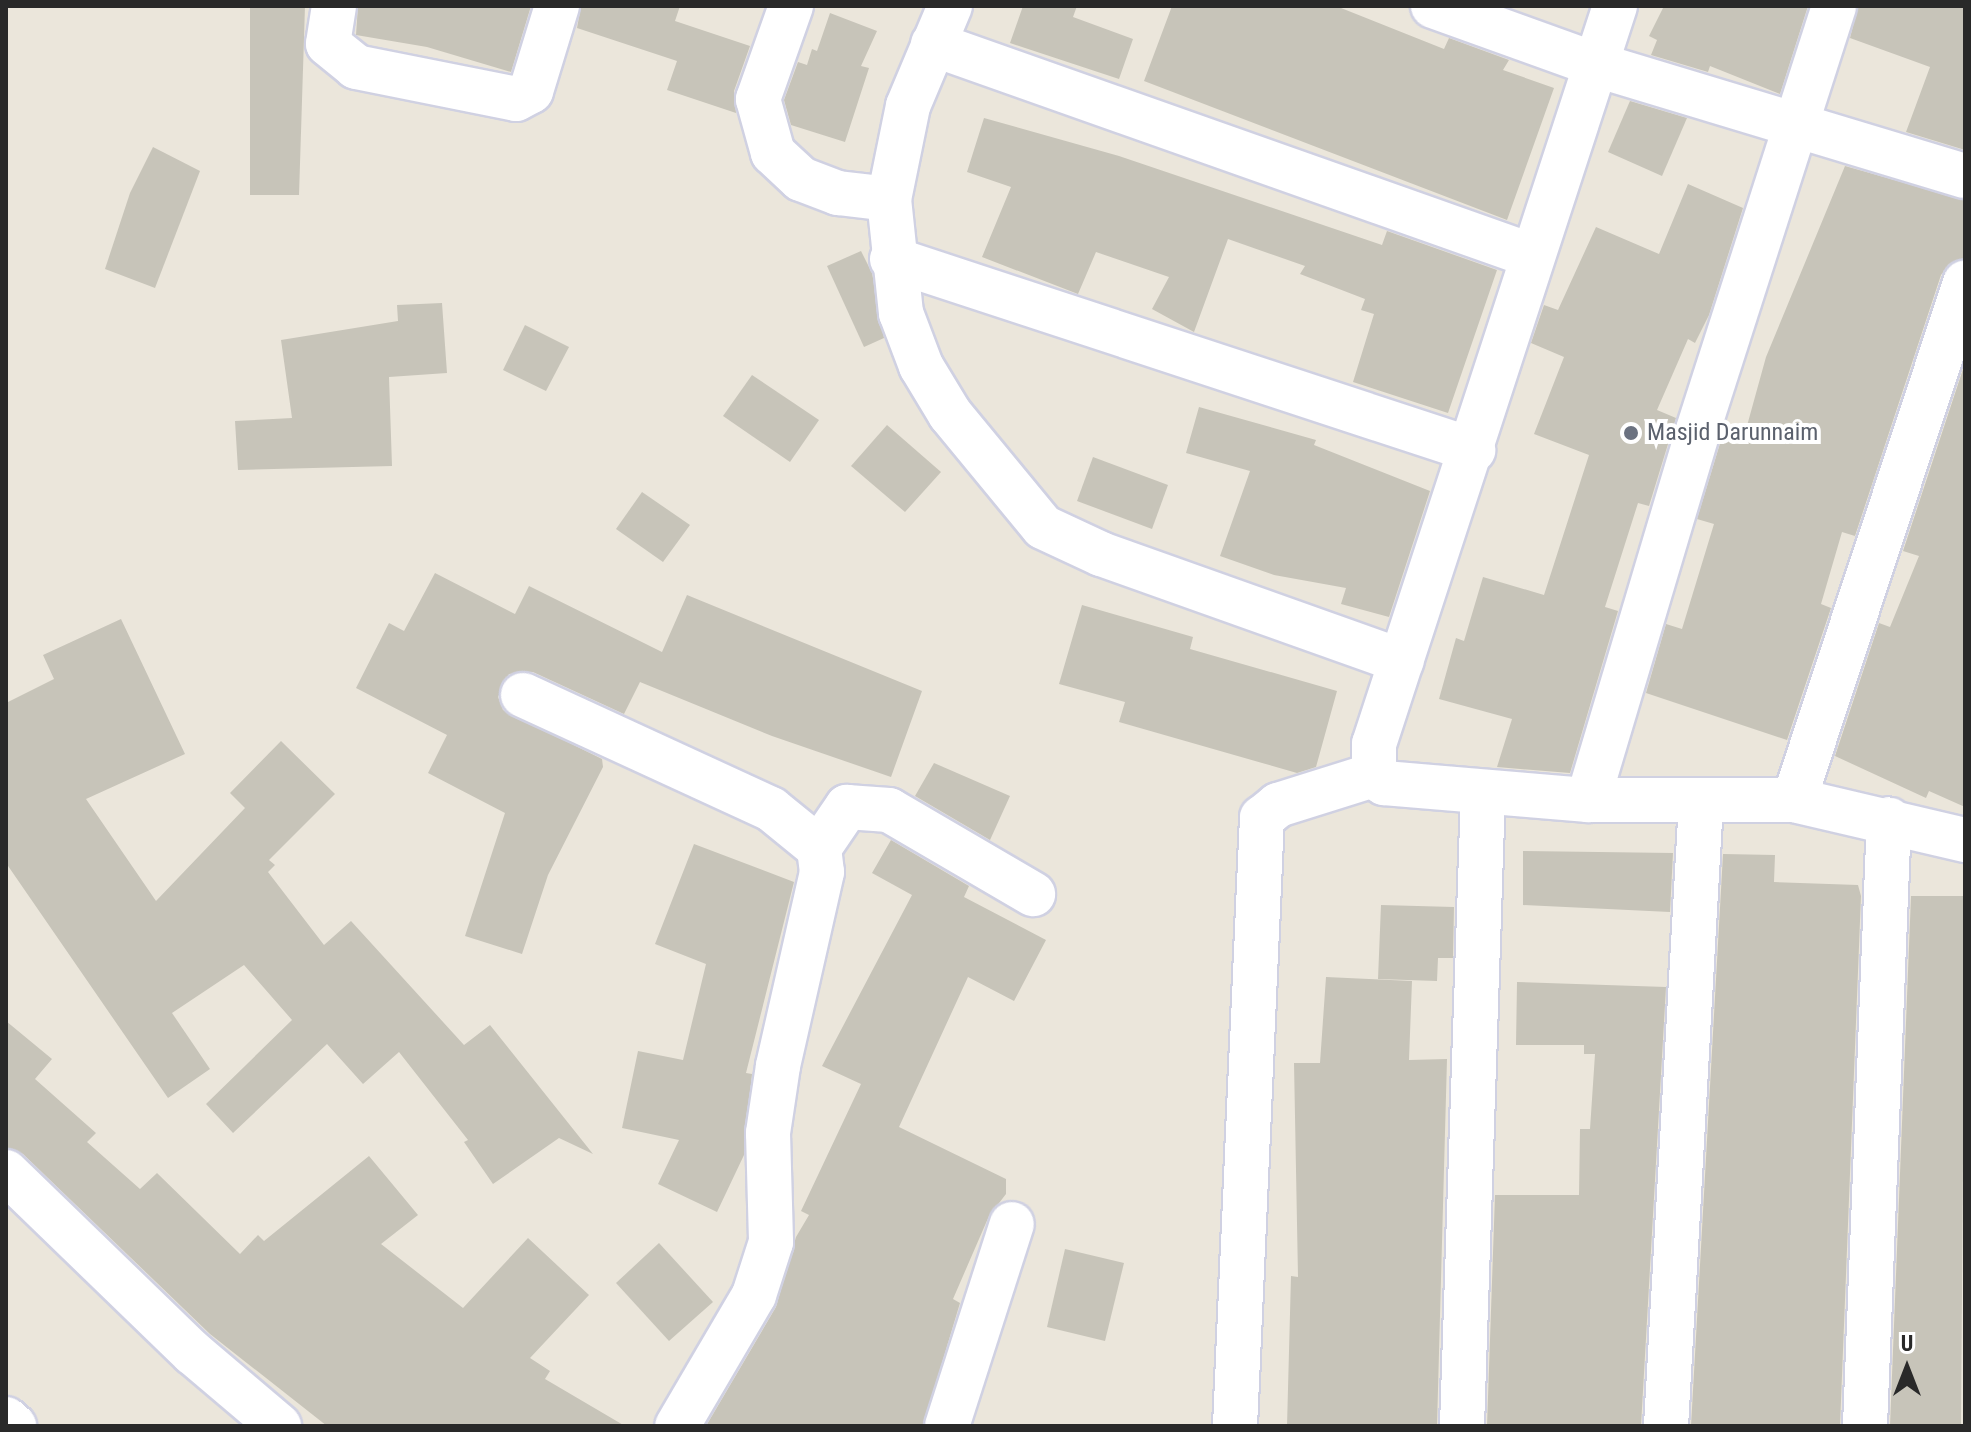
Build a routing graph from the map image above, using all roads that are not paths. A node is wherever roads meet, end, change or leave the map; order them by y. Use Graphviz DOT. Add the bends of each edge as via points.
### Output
graph roads {
  1 [pos="334,6"];
  2 [pos="557,6"];
  3 [pos="791,6"];
  4 [pos="1433,6"];
  5 [pos="1615,6"];
  6 [pos="1834,6"];
  7 [pos="941,25"];
  8 [pos="1597,65"];
  9 [pos="1795,123"];
  10 [pos="1965,176"];
  11 [pos="889,199"];
  12 [pos="1530,255"];
  13 [pos="892,259"];
  14 [pos="1965,283"];
  15 [pos="1473,450"];
  16 [pos="1402,661"];
  17 [pos="523,695"];
  18 [pos="1374,775"];
  19 [pos="1483,794"];
  20 [pos="1588,800"];
  21 [pos="1794,800"];
  22 [pos="1701,802"];
  23 [pos="1889,819"];
  24 [pos="1965,840"];
  25 [pos="819,848"];
  26 [pos="1033,894"];
  27 [pos="6,1172"];
  28 [pos="1012,1224"];
  29 [pos="6,1419"];
  30 [pos="276,1425"];
  31 [pos="14,1426"];
  32 [pos="677,1426"];
  33 [pos="947,1426"];
  34 [pos="1235,1426"];
  35 [pos="1462,1426"];
  36 [pos="1666,1426"];
  37 [pos="1865,1426"];
  1 -- 2 [label="street" via="328,44 356,67 516,99 531,91"];
  3 -- 11 [label="street" via="758,99 773,153 801,179 838,193"];
  4 -- 8 [label="street"];
  5 -- 8 [label="street"];
  6 -- 9 [label="street"];
  7 -- 11 [label="street" via="908,106"];
  7 -- 12 [label="street"];
  8 -- 9 [label="street"];
  8 -- 12 [label="street"];
  9 -- 10 [label="street"];
  9 -- 20 [label="street"];
  11 -- 13 [label="street"];
  12 -- 15 [label="street"];
  13 -- 15 [label="street"];
  13 -- 16 [label="street" via="901,313 921,366 950,414 1043,527 1101,554"];
  14 -- 21 [label="street"];
  15 -- 16 [label="street"];
  16 -- 18 [label="street" via="1374,744"];
  17 -- 25 [label="street" via="771,809"];
  18 -- 19 [label="street" via="1384,783"];
  18 -- 34 [label="street" via="1278,805 1262,818"];
  19 -- 20 [label="street"];
  19 -- 35 [label="street"];
  20 -- 22 [label="street"];
  21 -- 22 [label="street"];
  21 -- 23 [label="street"];
  22 -- 36 [label="street"];
  23 -- 24 [label="street"];
  23 -- 37 [label="street"];
  25 -- 26 [label="street" via="847,807 889,810"];
  25 -- 32 [label="street" via="822,872 768,1133 771,1242 754,1295"];
  27 -- 30 [label="street" via="193,1353"];
  28 -- 33 [label="street"];
  29 -- 31 [label="street"];
}
